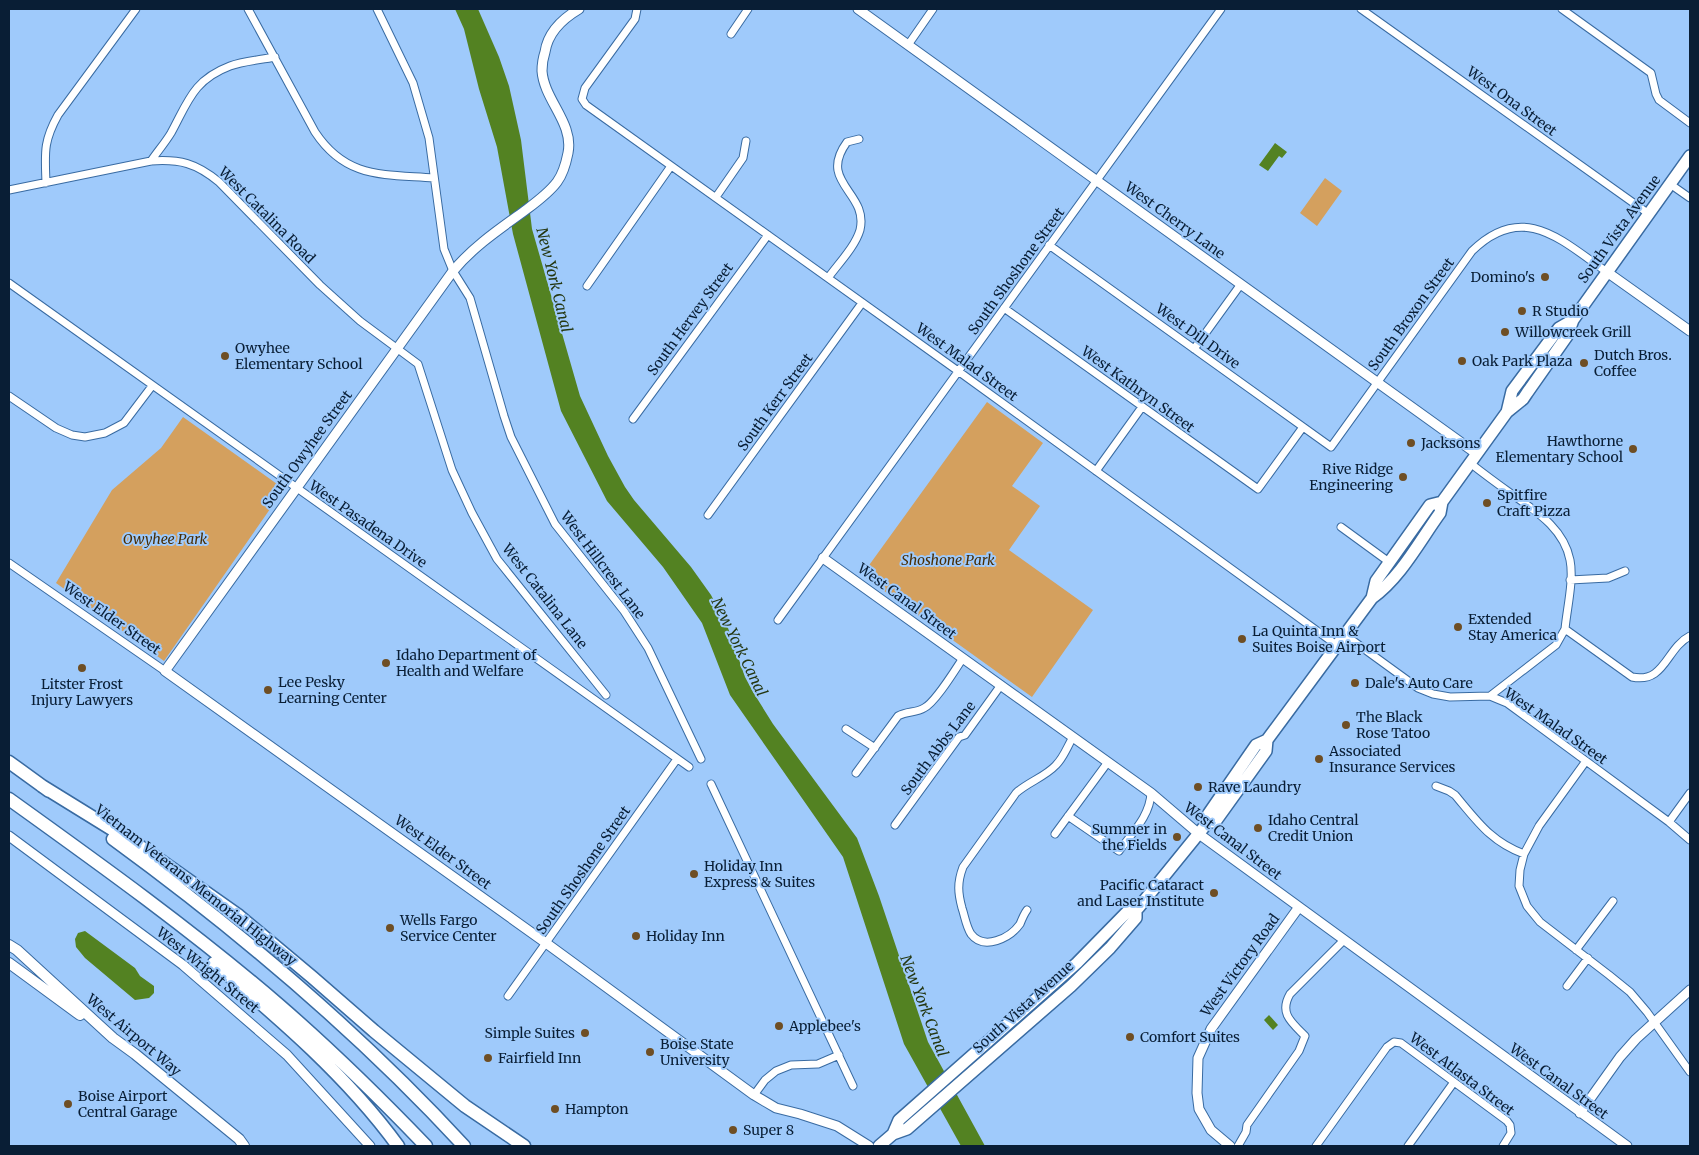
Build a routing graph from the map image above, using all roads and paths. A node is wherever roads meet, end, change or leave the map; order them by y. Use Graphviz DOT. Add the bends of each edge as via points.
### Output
graph roads {
  1 [pos="136,9"];
  2 [pos="248,9"];
  3 [pos="376,9"];
  4 [pos="579,9"];
  5 [pos="637,9"];
  6 [pos="748,9"];
  7 [pos="858,9"];
  8 [pos="933,9"];
  9 [pos="1221,9"];
  10 [pos="1361,9"];
  11 [pos="1562,9"];
  12 [pos="731,34"];
  13 [pos="908,45"];
  14 [pos="275,58"];
  15 [pos="1690,123"];
  16 [pos="859,139"];
  17 [pos="746,141"];
  18 [pos="1690,156"];
  19 [pos="150,161"];
  20 [pos="671,166"];
  21 [pos="434,178"];
  22 [pos="1096,181"];
  23 [pos="46,183"];
  24 [pos="1670,184"];
  25 [pos="9,190"];
  26 [pos="716,197"];
  27 [pos="1690,198"];
  28 [pos="1649,214"];
  29 [pos="768,235"];
  30 [pos="1050,245"];
  31 [pos="453,271"];
  32 [pos="1607,272"];
  33 [pos="828,278"];
  34 [pos="9,283"];
  35 [pos="1241,284"];
  36 [pos="587,286"];
  37 [pos="862,303"];
  38 [pos="1004,308"];
  39 [pos="1690,331"];
  40 [pos="397,348"];
  41 [pos="1194,349"];
  42 [pos="958,371"];
  43 [pos="1378,382"];
  44 [pos="152,386"];
  45 [pos="9,396"];
  46 [pos="1142,407"];
  47 [pos="633,419"];
  48 [pos="1303,427"];
  49 [pos="1331,447"];
  50 [pos="1477,454"];
  51 [pos="1470,463"];
  52 [pos="1096,471"];
  53 [pos="295,488"];
  54 [pos="1442,502"];
  55 [pos="708,515"];
  56 [pos="1342,527"];
  57 [pos="823,558"];
  58 [pos="9,562"];
  59 [pos="1389,562"];
  60 [pos="1625,571"];
  61 [pos="1570,580"];
  62 [pos="1372,598"];
  63 [pos="778,620"];
  64 [pos="1565,629"];
  65 [pos="1345,636"];
  66 [pos="1690,636"];
  67 [pos="1338,646"];
  68 [pos="963,658"];
  69 [pos="164,671"];
  70 [pos="1000,686"];
  71 [pos="606,695"];
  72 [pos="1490,696"];
  73 [pos="846,728"];
  74 [pos="1073,737"];
  75 [pos="875,748"];
  76 [pos="677,759"];
  77 [pos="700,759"];
  78 [pos="1586,761"];
  79 [pos="9,762"];
  80 [pos="1108,762"];
  81 [pos="689,767"];
  82 [pos="856,773"];
  83 [pos="711,784"];
  84 [pos="42,786"];
  85 [pos="1436,786"];
  86 [pos="1150,793"];
  87 [pos="1690,793"];
  88 [pos="9,799"];
  89 [pos="1068,816"];
  90 [pos="1669,822"];
  91 [pos="895,825"];
  92 [pos="1054,834"];
  93 [pos="1199,834"];
  94 [pos="9,836"];
  95 [pos="1690,840"];
  96 [pos="1524,854"];
  97 [pos="100,866"];
  98 [pos="1613,901"];
  99 [pos="1299,907"];
  100 [pos="1027,910"];
  101 [pos="1136,910"];
  102 [pos="1344,940"];
  103 [pos="9,941"];
  104 [pos="546,943"];
  105 [pos="13,948"];
  106 [pos="1576,950"];
  107 [pos="1588,958"];
  108 [pos="9,963"];
  109 [pos="1567,986"];
  110 [pos="1690,990"];
  111 [pos="508,996"];
  112 [pos="1655,1024"];
  113 [pos="114,1038"];
  114 [pos="839,1055"];
  115 [pos="1690,1072"];
  116 [pos="1454,1082"];
  117 [pos="853,1086"];
  118 [pos="754,1095"];
  119 [pos="1580,1113"];
  120 [pos="894,1134"];
  121 [pos="244,1146"];
  122 [pos="370,1146"];
  123 [pos="398,1146"];
  124 [pos="426,1146"];
  125 [pos="464,1146"];
  126 [pos="524,1146"];
  127 [pos="869,1146"];
  128 [pos="879,1146"];
  129 [pos="1230,1146"];
  130 [pos="1238,1146"];
  131 [pos="1317,1146"];
  132 [pos="1408,1146"];
  133 [pos="1503,1146"];
  134 [pos="1627,1146"];
  1 -- 23 [label="street" via="51,127 46,138"];
  2 -- 14 [label="street"];
  3 -- 21 [label="street, West Hillcrest Lane" via="413,82 429,138"];
  4 -- 31 [label="street, South Owyhee Street" via="564,18 546,43 542,71 567,131 568,151 558,181 545,195 473,249"];
  5 -- 20 [label="street, West Malad Street" via="634,19 585,88 582,99"];
  6 -- 12 [label="street"];
  7 -- 13 [label="street, West Cherry Lane"];
  8 -- 13 [label="street"];
  9 -- 22 [label="street, South Shoshone Street"];
  10 -- 28 [label="street, West Ona Street"];
  11 -- 15 [label="street" via="1651,72 1660,100"];
  13 -- 22 [label="street, West Cherry Lane"];
  14 -- 19 [label="street" via="231,66 210,75 198,85 170,135"];
  14 -- 21 [label="street" via="314,132 338,158 354,168 379,174"];
  16 -- 33 [label="street" via="847,142 840,152 837,168 839,177 859,208 860,230"];
  17 -- 26 [label="street" via="744,158"];
  18 -- 24 [label="main road, South Vista Avenue"];
  19 -- 23 [label="street, West Catalina Road"];
  19 -- 40 [label="street, West Catalina Road" via="189,163 205,170 320,285 360,321"];
  20 -- 26 [label="street, West Malad Street"];
  20 -- 36 [label="street"];
  21 -- 31 [label="street, West Hillcrest Lane" via="444,248"];
  22 -- 30 [label="street, South Shoshone Street"];
  22 -- 35 [label="street, West Cherry Lane"];
  23 -- 25 [label="street, West Catalina Road"];
  24 -- 27 [label="street"];
  24 -- 28 [label="main road, South Vista Avenue"];
  26 -- 29 [label="street, West Malad Street"];
  28 -- 32 [label="main road, South Vista Avenue"];
  29 -- 33 [label="street, West Malad Street"];
  29 -- 47 [label="street, South Hervey Street"];
  30 -- 38 [label="street, South Shoshone Street"];
  30 -- 41 [label="street, West Dill Drive"];
  31 -- 40 [label="street, South Owyhee Street"];
  31 -- 77 [label="street, West Hillcrest Lane" via="470,298 511,436 543,502 555,524 624,611 648,648"];
  32 -- 39 [label="street"];
  32 -- 43 [label="street, South Broxon Street" via="1544,231 1515,227 1497,232 1472,251"];
  32 -- 50 [label="main road, South Vista Avenue" via="1573,320 1559,328 1512,391 1507,412"];
  33 -- 37 [label="street, West Malad Street"];
  34 -- 44 [label="street, West Pasadena Drive"];
  35 -- 41 [label="street"];
  35 -- 43 [label="street, West Cherry Lane"];
  37 -- 42 [label="street, West Malad Street"];
  37 -- 55 [label="street, South Kerr Street"];
  38 -- 42 [label="street, South Shoshone Street"];
  38 -- 46 [label="street, West Kathryn Street"];
  40 -- 53 [label="street, South Owyhee Street"];
  40 -- 71 [label="street, West Catalina Lane" via="418,364 452,470 497,559"];
  41 -- 48 [label="street, West Dill Drive"];
  42 -- 52 [label="street, West Malad Street"];
  42 -- 57 [label="street, South Shoshone Street"];
  43 -- 49 [label="street, South Broxon Street"];
  43 -- 50 [label="street, West Cherry Lane"];
  44 -- 45 [label="street" via="124,422 105,433 85,437 56,428"];
  44 -- 53 [label="street, West Pasadena Drive"];
  46 -- 48 [label="street, West Kathryn Street" via="1258,490"];
  46 -- 52 [label="street"];
  48 -- 49 [label="street, West Dill Drive"];
  50 -- 51 [label="main road, South Vista Avenue"];
  51 -- 54 [label="main road, South Vista Avenue"];
  51 -- 61 [label="street" via="1554,528 1567,551"];
  52 -- 67 [label="street, West Malad Street"];
  53 -- 69 [label="street, South Owyhee Street"];
  53 -- 76 [label="street, West Pasadena Drive"];
  54 -- 59 [label="main road, South Vista Avenue" via="1430,505"];
  54 -- 62 [label="main road, South Vista Avenue" via="1440,513 1399,571 1385,589"];
  56 -- 59 [label="street"];
  57 -- 63 [label="street, South Shoshone Street"];
  57 -- 68 [label="street, West Canal Street"];
  58 -- 69 [label="street, West Elder Street"];
  59 -- 62 [label="main road, South Vista Avenue" via="1376,581"];
  60 -- 61 [label="street" via="1608,578"];
  61 -- 64 [label="street"];
  62 -- 65 [label="main road, South Vista Avenue"];
  64 -- 66 [label="street" via="1632,677 1639,678 1657,673 1676,646"];
  64 -- 72 [label="street" via="1556,645"];
  65 -- 67 [label="main road, South Vista Avenue"];
  65 -- 72 [label="street, West Malad Street" via="1418,688 1450,697"];
  67 -- 93 [label="main road, South Vista Avenue" via="1268,740 1256,745 1207,816 1208,822"];
  68 -- 70 [label="street, West Canal Street"];
  68 -- 75 [label="street" via="930,704 922,710 898,716"];
  69 -- 104 [label="street, West Elder Street"];
  70 -- 74 [label="street, West Canal Street"];
  70 -- 91 [label="street, South Abbs Lane"];
  72 -- 78 [label="street, West Malad Street" via="1507,704"];
  73 -- 75 [label="street"];
  74 -- 80 [label="street, West Canal Street"];
  74 -- 100 [label="street" via="1055,767 1016,793 963,867 958,879 968,927 980,941 991,943 1002,939 1019,925"];
  75 -- 82 [label="street"];
  76 -- 81 [label="street, West Pasadena Drive"];
  76 -- 104 [label="street, South Shoshone Street"];
  78 -- 90 [label="street, West Malad Street"];
  78 -- 96 [label="street" via="1539,826"];
  79 -- 84 [label="highway, Vietnam Veterans Memorial Highway"];
  80 -- 86 [label="street, West Canal Street"];
  80 -- 89 [label="street"];
  83 -- 114 [label="street"];
  84 -- 125 [label="highway, Vietnam Veterans Memorial Highway" via="169,880 290,978 369,1050"];
  84 -- 126 [label="highway" via="144,849 240,916 465,1106"];
  85 -- 96 [label="street" via="1455,795 1487,833 1510,850"];
  86 -- 89 [label="street" via="1146,813 1119,851"];
  86 -- 93 [label="street, West Canal Street"];
  87 -- 90 [label="street"];
  88 -- 97 [label="highway"];
  89 -- 92 [label="street"];
  90 -- 95 [label="street, West Malad Street"];
  93 -- 99 [label="street, West Canal Street"];
  93 -- 101 [label="main road, South Vista Avenue"];
  94 -- 122 [label="street, West Wright Street" via="196,976 287,1055"];
  96 -- 106 [label="street" via="1519,886 1527,906 1540,922"];
  97 -- 123 [label="highway" via="327,1064"];
  97 -- 124 [label="highway" via="278,1004 350,1069"];
  98 -- 106 [label="street"];
  99 -- 102 [label="street, West Canal Street"];
  99 -- 129 [label="street, West Victory Road" via="1211,1029 1198,1058 1199,1109 1211,1130"];
  101 -- 120 [label="main road, South Vista Avenue" via="1128,910 1070,969 899,1120"];
  101 -- 120 [label="main road, South Vista Avenue" via="1136,918 1072,986 907,1130"];
  102 -- 119 [label="street, West Canal Street"];
  102 -- 130 [label="street" via="1290,994 1285,1003 1285,1012 1305,1036 1299,1052 1247,1125"];
  103 -- 105 [label="street, West Airport Way"];
  104 -- 111 [label="street, South Shoshone Street"];
  104 -- 118 [label="street, West Elder Street"];
  105 -- 113 [label="main road, West Airport Way"];
  106 -- 107 [label="street"];
  107 -- 109 [label="street"];
  107 -- 112 [label="street" via="1630,992"];
  108 -- 113 [label="main road"];
  110 -- 112 [label="street"];
  112 -- 115 [label="street"];
  112 -- 119 [label="street" via="1620,1057"];
  113 -- 121 [label="main road, West Airport Way"];
  114 -- 117 [label="street"];
  114 -- 118 [label="street" via="818,1064 791,1065 776,1071"];
  116 -- 131 [label="street, West Atlasta Street" via="1394,1042 1387,1047"];
  116 -- 132 [label="street"];
  116 -- 133 [label="street, West Atlasta Street" via="1507,1121 1512,1130"];
  118 -- 127 [label="street, West Elder Street" via="776,1108 837,1126"];
  119 -- 134 [label="street, West Canal Street"];
  120 -- 128 [label="main road, South Vista Avenue"];
}
